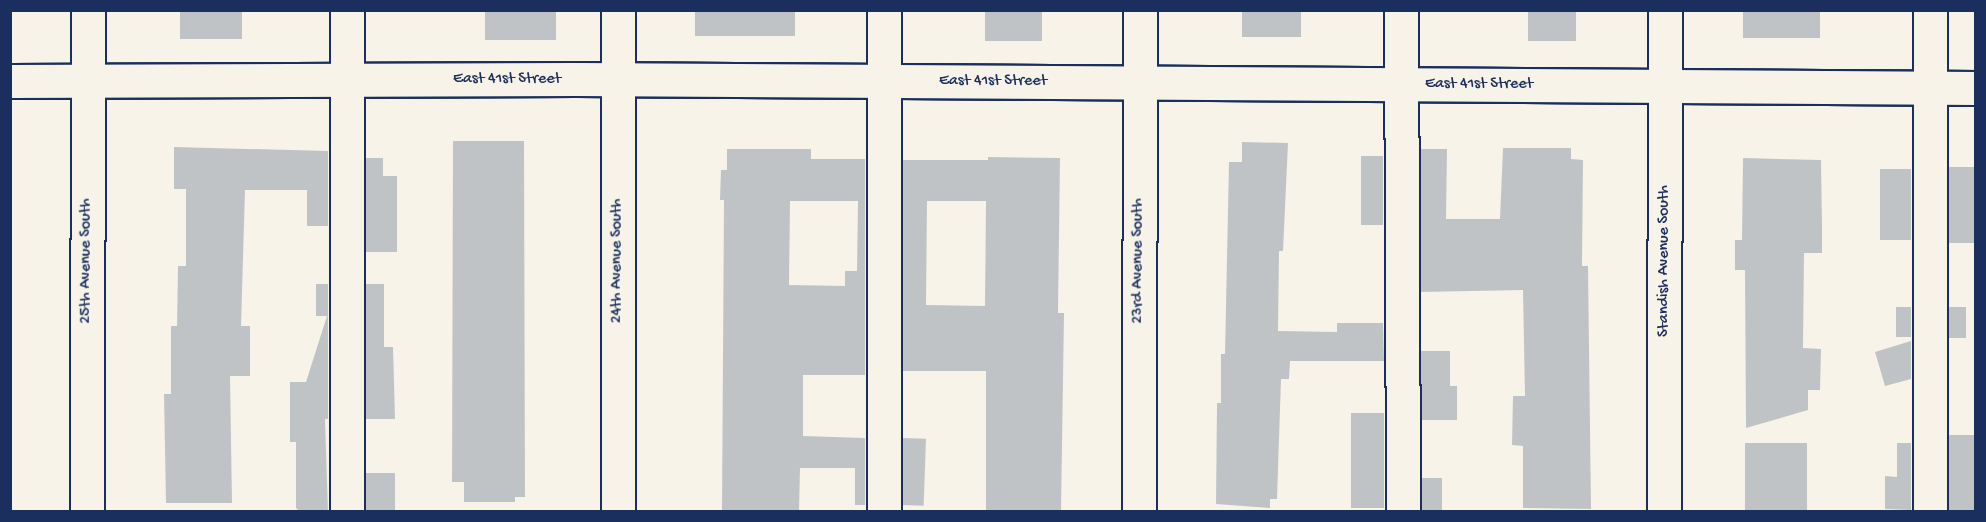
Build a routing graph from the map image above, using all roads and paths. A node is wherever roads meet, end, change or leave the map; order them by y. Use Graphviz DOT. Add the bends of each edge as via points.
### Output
graph roads {
  1 [pos="88,10"];
  2 [pos="347,10"];
  3 [pos="618,10"];
  4 [pos="884,10"];
  5 [pos="1140,10"];
  6 [pos="1401,10"];
  7 [pos="1665,10"];
  8 [pos="1930,10"];
  9 [pos="10,81"];
  10 [pos="346,81"];
  11 [pos="618,81"];
  12 [pos="88,82"];
  13 [pos="883,82"];
  14 [pos="1140,83"];
  15 [pos="1401,85"];
  16 [pos="1665,86"];
  17 [pos="1930,87"];
  18 [pos="1976,88"];
  19 [pos="87,512"];
  20 [pos="347,512"];
  21 [pos="618,512"];
  22 [pos="884,512"];
  23 [pos="1139,512"];
  24 [pos="1403,512"];
  25 [pos="1664,512"];
  26 [pos="1930,512"];
  1 -- 12 [label="street, 25th Avenue South"];
  2 -- 10 [label="street"];
  3 -- 11 [label="street, 24th Avenue South"];
  4 -- 13 [label="street"];
  5 -- 14 [label="street, 23rd Avenue South"];
  6 -- 15 [label="street"];
  7 -- 16 [label="street, Standish Avenue South"];
  8 -- 17 [label="street"];
  9 -- 12 [label="street, East 41st Street"];
  10 -- 11 [label="street, East 41st Street"];
  10 -- 12 [label="street, East 41st Street"];
  10 -- 20 [label="street"];
  11 -- 13 [label="street, East 41st Street"];
  11 -- 21 [label="street, 24th Avenue South"];
  12 -- 19 [label="street, 25th Avenue South"];
  13 -- 14 [label="street, East 41st Street"];
  13 -- 22 [label="street"];
  14 -- 15 [label="street, East 41st Street"];
  14 -- 23 [label="street, 23rd Avenue South"];
  15 -- 16 [label="street, East 41st Street"];
  15 -- 24 [label="street"];
  16 -- 17 [label="street, East 41st Street"];
  16 -- 25 [label="street, Standish Avenue South"];
  17 -- 18 [label="street, East 41st Street"];
  17 -- 26 [label="street"];
}
